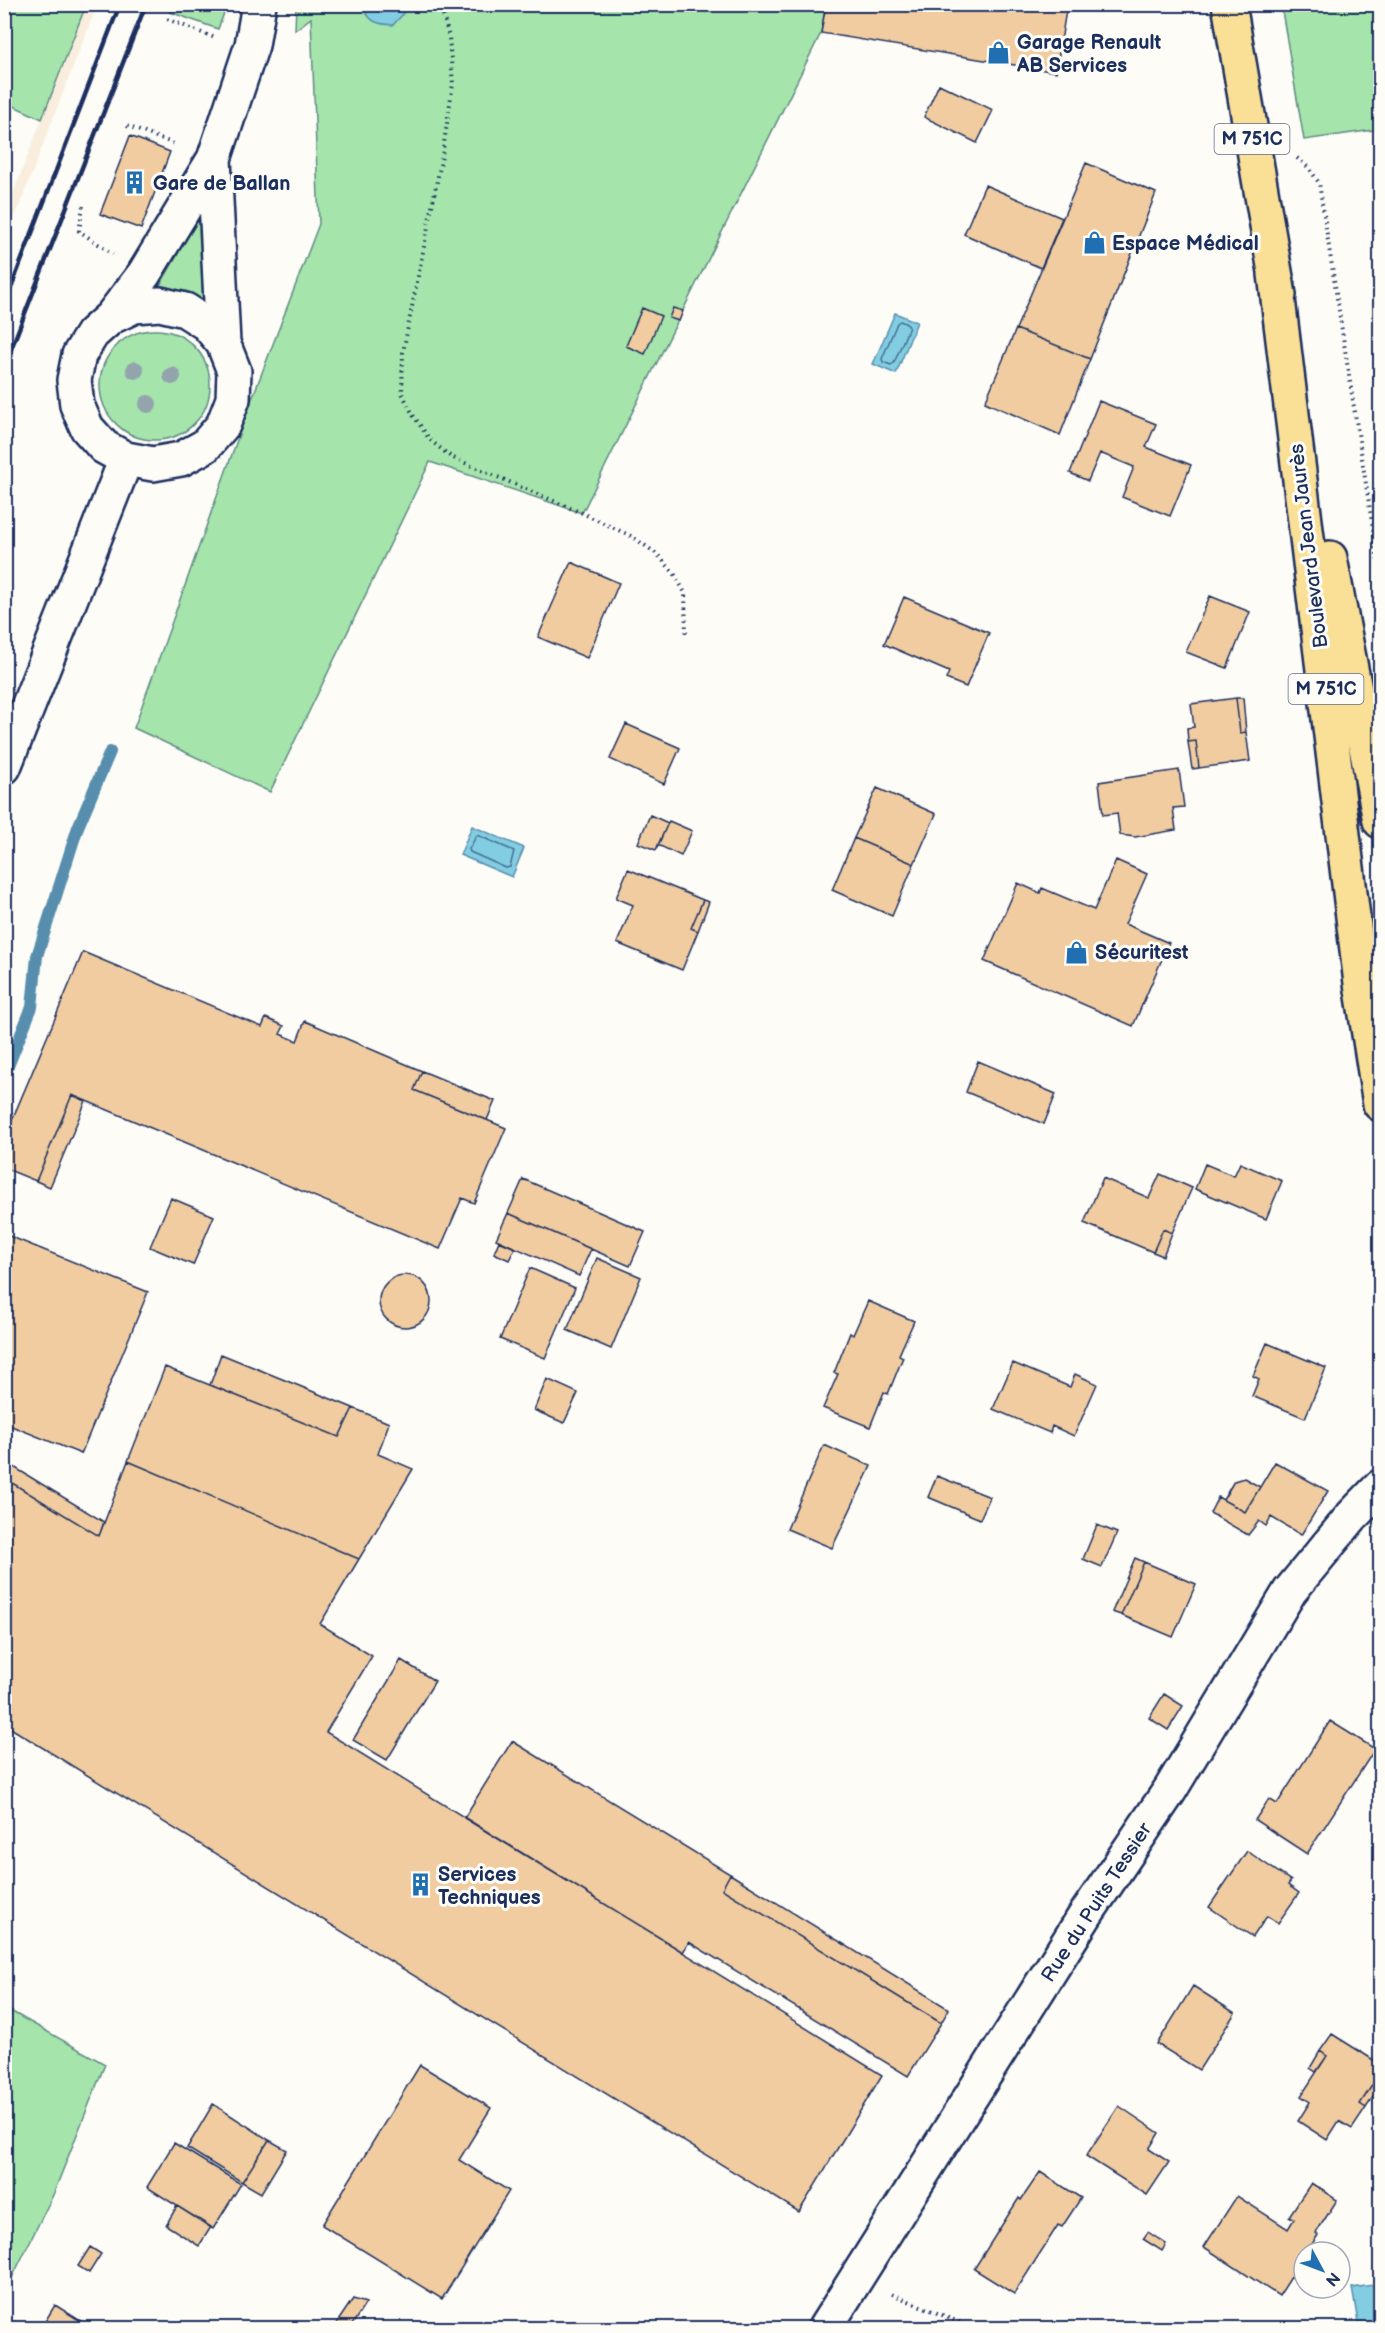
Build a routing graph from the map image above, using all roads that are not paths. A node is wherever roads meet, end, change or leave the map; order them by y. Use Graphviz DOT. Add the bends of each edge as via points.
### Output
graph roads {
  1 [pos="259,4"];
  2 [pos="1229,4"];
  3 [pos="214,159"];
  4 [pos="1275,274"];
  5 [pos="111,317"];
  6 [pos="223,344"];
  7 [pos="126,459"];
  8 [pos="4,767"];
  9 [pos="1380,821"];
  10 [pos="1380,1104"];
  11 [pos="1380,1488"];
  12 [pos="825,2328"];
  1 -- 3 [label="street" via="252,45"];
  2 -- 4 [label="main road, Boulevard Jean Jaurès / M 751C"];
  3 -- 5 [label="street" via="144,274"];
  3 -- 6 [label="street"];
  4 -- 9 [label="main road, Boulevard Jean Jaurès / M 751C"];
  4 -- 10 [label="main road, Boulevard Jean Jaurès / M 751C" via="1361,983"];
  5 -- 6 [label="street" via="134,306 160,303 185,310 207,324"];
  5 -- 7 [label="street" via="92,334 79,355 74,380 77,405 87,428 104,447"];
  6 -- 7 [label="street" via="234,371 233,399 223,425 205,446 181,459 153,464"];
  7 -- 8 [label="street"];
  11 -- 12 [label="street, Rue du Puits Tessier" via="1290,1591 1170,1790 1086,1914"];
}
